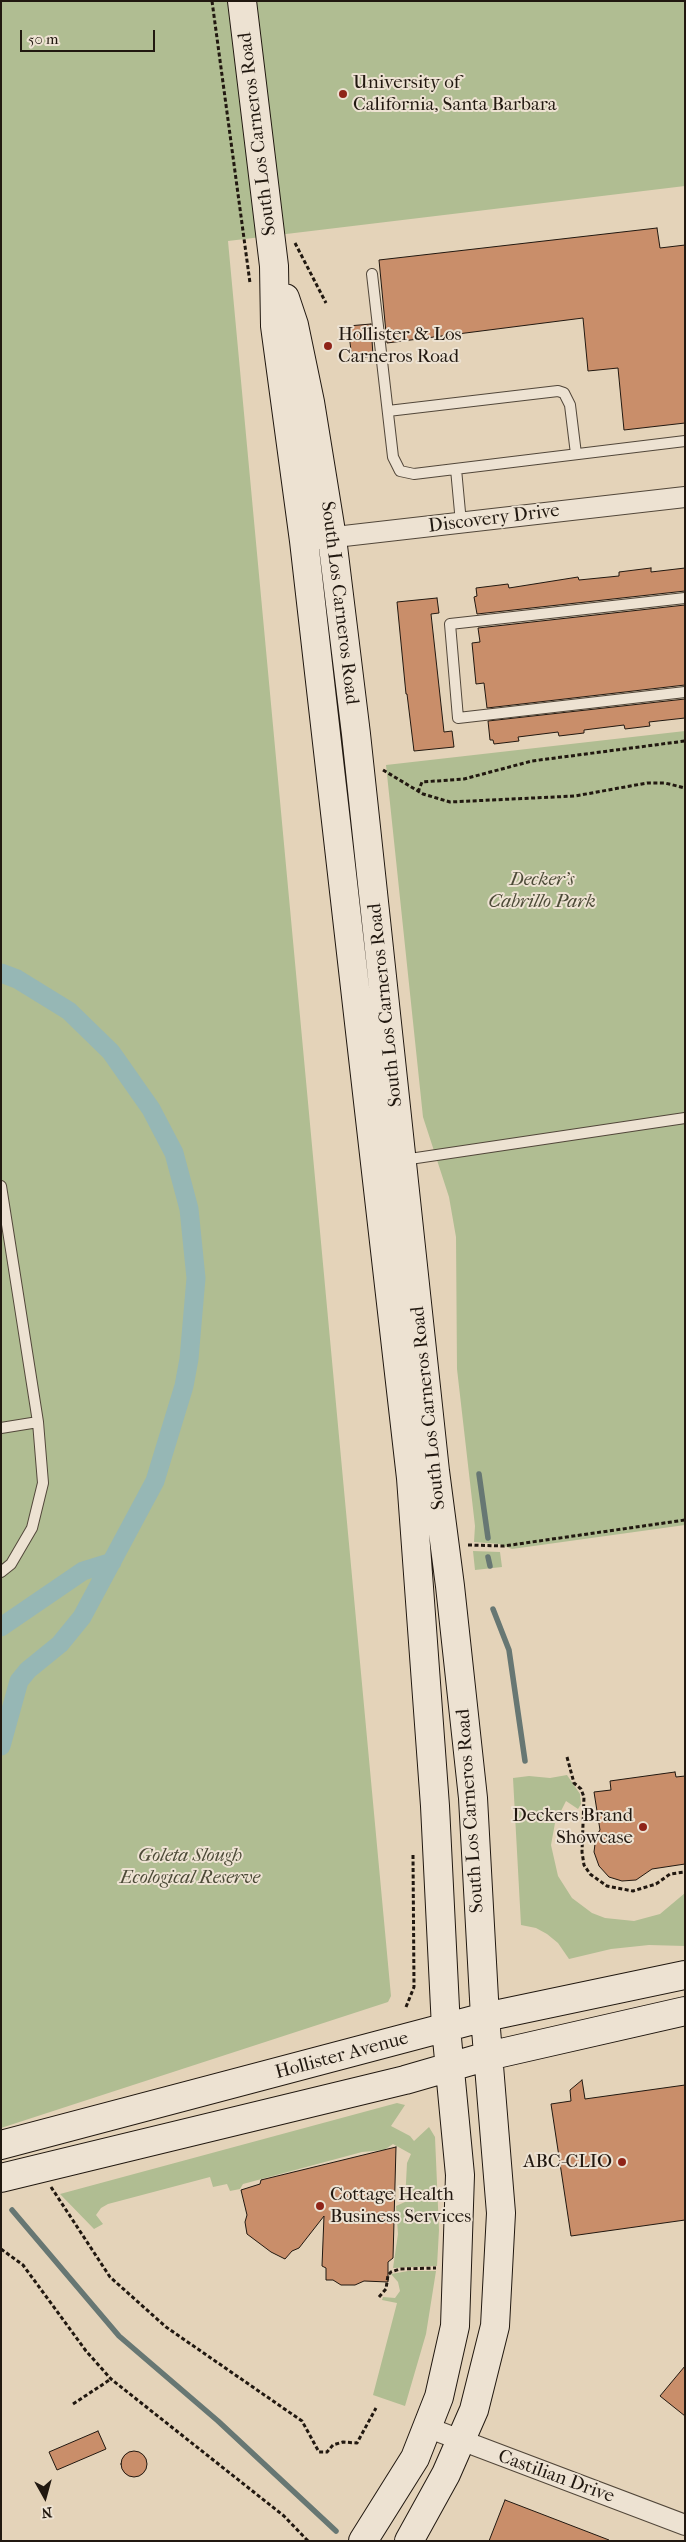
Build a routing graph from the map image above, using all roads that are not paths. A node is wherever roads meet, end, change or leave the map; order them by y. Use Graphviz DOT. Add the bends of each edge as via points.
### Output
graph roads {
  1 [pos="242,1"];
  2 [pos="274,266"];
  3 [pos="372,274"];
  4 [pos="388,412"];
  5 [pos="685,441"];
  6 [pos="576,454"];
  7 [pos="456,469"];
  8 [pos="685,497"];
  9 [pos="461,523"];
  10 [pos="332,538"];
  11 [pos="304,541"];
  12 [pos="685,598"];
  13 [pos="685,692"];
  14 [pos="685,1118"];
  15 [pos="402,1160"];
  16 [pos="1,1186"];
  17 [pos="38,1422"];
  18 [pos="1,1428"];
  19 [pos="1,1572"];
  20 [pos="685,1975"];
  21 [pos="685,2011"];
  22 [pos="485,2017"];
  23 [pos="446,2028"];
  24 [pos="488,2056"];
  25 [pos="449,2067"];
  26 [pos="1,2145"];
  27 [pos="1,2178"];
  28 [pos="429,2428"];
  29 [pos="460,2441"];
  30 [pos="685,2525"];
  31 [pos="369,2531"];
  32 [pos="409,2541"];
  1 -- 2 [label="main road, South Los Carneros Road"];
  2 -- 10 [label="main road, South Los Carneros Road" via="294,325"];
  2 -- 11 [label="main road, South Los Carneros Road" via="275,326"];
  3 -- 4 [label="lane"];
  4 -- 6 [label="lane" via="558,392 564,394 570,405"];
  4 -- 7 [label="lane" via="393,457 400,471 414,474"];
  5 -- 6 [label="lane"];
  6 -- 7 [label="lane"];
  7 -- 9 [label="lane"];
  8 -- 9 [label="street, Discovery Drive"];
  9 -- 10 [label="street, Discovery Drive"];
  10 -- 11 [label="street, Discovery Drive"];
  10 -- 15 [label="main road, South Los Carneros Road"];
  11 -- 23 [label="main road, South Los Carneros Road" via="411,1478 435,1806"];
  12 -- 13 [label="lane" via="450,624 458,718"];
  14 -- 15 [label="lane"];
  15 -- 22 [label="main road, South Los Carneros Road" via="473,1798"];
  16 -- 17 [label="lane"];
  17 -- 18 [label="lane"];
  17 -- 19 [label="lane" via="43,1483 32,1528 10,1564"];
  20 -- 22 [label="main road, Hollister Avenue"];
  21 -- 24 [label="main road, Hollister Avenue"];
  22 -- 23 [label="main road, Hollister Avenue"];
  22 -- 24 [label="main road, South Los Carneros Road"];
  23 -- 25 [label="main road, South Los Carneros Road"];
  23 -- 26 [label="main road, Hollister Avenue"];
  24 -- 25 [label="main road, Hollister Avenue"];
  24 -- 29 [label="main road, South Los Carneros Road" via="501,2213 494,2326 474,2410"];
  25 -- 27 [label="main road, Hollister Avenue"];
  25 -- 28 [label="main road, South Los Carneros Road" via="460,2175 455,2326"];
  28 -- 29 [label="street, Castilian Drive"];
  28 -- 31 [label="main road, South Los Carneros Road" via="415,2458"];
  29 -- 30 [label="street, Castilian Drive"];
  29 -- 32 [label="main road, South Los Carneros Road" via="446,2474"];
}
